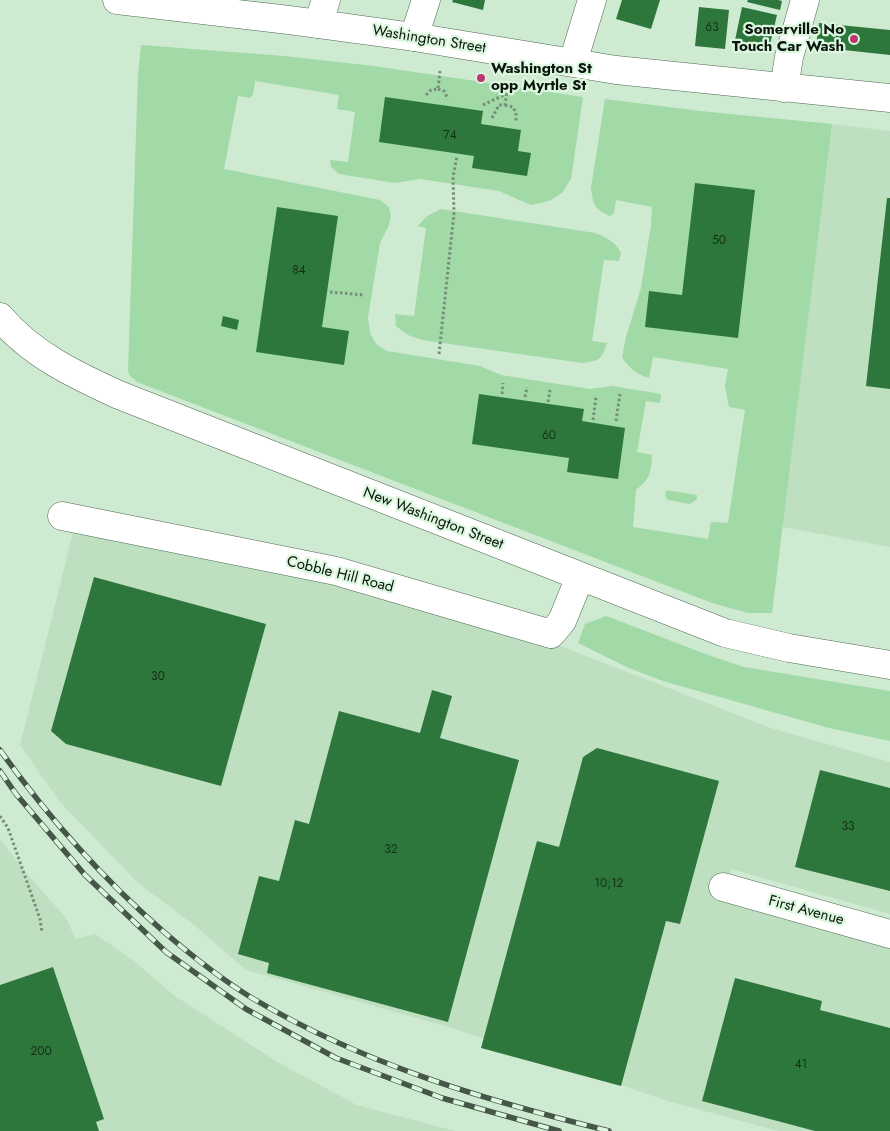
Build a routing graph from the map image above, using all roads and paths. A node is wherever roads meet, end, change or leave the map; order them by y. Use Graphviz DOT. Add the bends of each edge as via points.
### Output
graph roads {
  1 [pos="117,0"];
  2 [pos="426,0"];
  3 [pos="592,0"];
  4 [pos="805,0"];
  5 [pos="322,12"];
  6 [pos="414,37"];
  7 [pos="573,62"];
  8 [pos="440,71"];
  9 [pos="508,82"];
  10 [pos="784,88"];
  11 [pos="438,89"];
  12 [pos="507,93"];
  13 [pos="426,95"];
  14 [pos="890,98"];
  15 [pos="448,99"];
  16 [pos="483,105"];
  17 [pos="505,105"];
  18 [pos="492,118"];
  19 [pos="516,122"];
  20 [pos="457,156"];
  21 [pos="330,292"];
  22 [pos="364,295"];
  23 [pos="0,317"];
  24 [pos="439,354"];
  25 [pos="504,383"];
  26 [pos="527,387"];
  27 [pos="550,390"];
  28 [pos="502,394"];
  29 [pos="620,394"];
  30 [pos="525,397"];
  31 [pos="596,397"];
  32 [pos="548,402"];
  33 [pos="593,420"];
  34 [pos="616,421"];
  35 [pos="62,516"];
  36 [pos="580,577"];
  37 [pos="890,664"];
  38 [pos="0,816"];
  39 [pos="723,888"];
  40 [pos="42,932"];
  41 [pos="890,934"];
  1 -- 5 [label="street, Washington Street"];
  2 -- 6 [label="street"];
  3 -- 7 [label="street"];
  4 -- 10 [label="street"];
  5 -- 6 [label="street, Washington Street"];
  6 -- 7 [label="street, Washington Street"];
  7 -- 10 [label="street, Washington Street" via="616,70"];
  8 -- 11 [label="path"];
  9 -- 12 [label="path"];
  10 -- 14 [label="street, Washington Street"];
  11 -- 13 [label="path" via="430,90"];
  11 -- 15 [label="path" via="444,91"];
  12 -- 16 [label="path"];
  12 -- 17 [label="path"];
  17 -- 18 [label="path" via="499,105"];
  17 -- 19 [label="path" via="513,108"];
  20 -- 24 [label="path"];
  21 -- 22 [label="path"];
  23 -- 36 [label="street, New Washington Street" via="47,358 118,395"];
  25 -- 28 [label="path"];
  26 -- 30 [label="path"];
  27 -- 32 [label="path"];
  29 -- 34 [label="path"];
  31 -- 33 [label="path"];
  35 -- 36 [label="street, Cobble Hill Road" via="336,571 551,634 562,621"];
  36 -- 37 [label="street, New Washington Street" via="725,633 789,648"];
  38 -- 40 [label="path" via="8,828"];
  39 -- 41 [label="street, First Avenue"];
}
